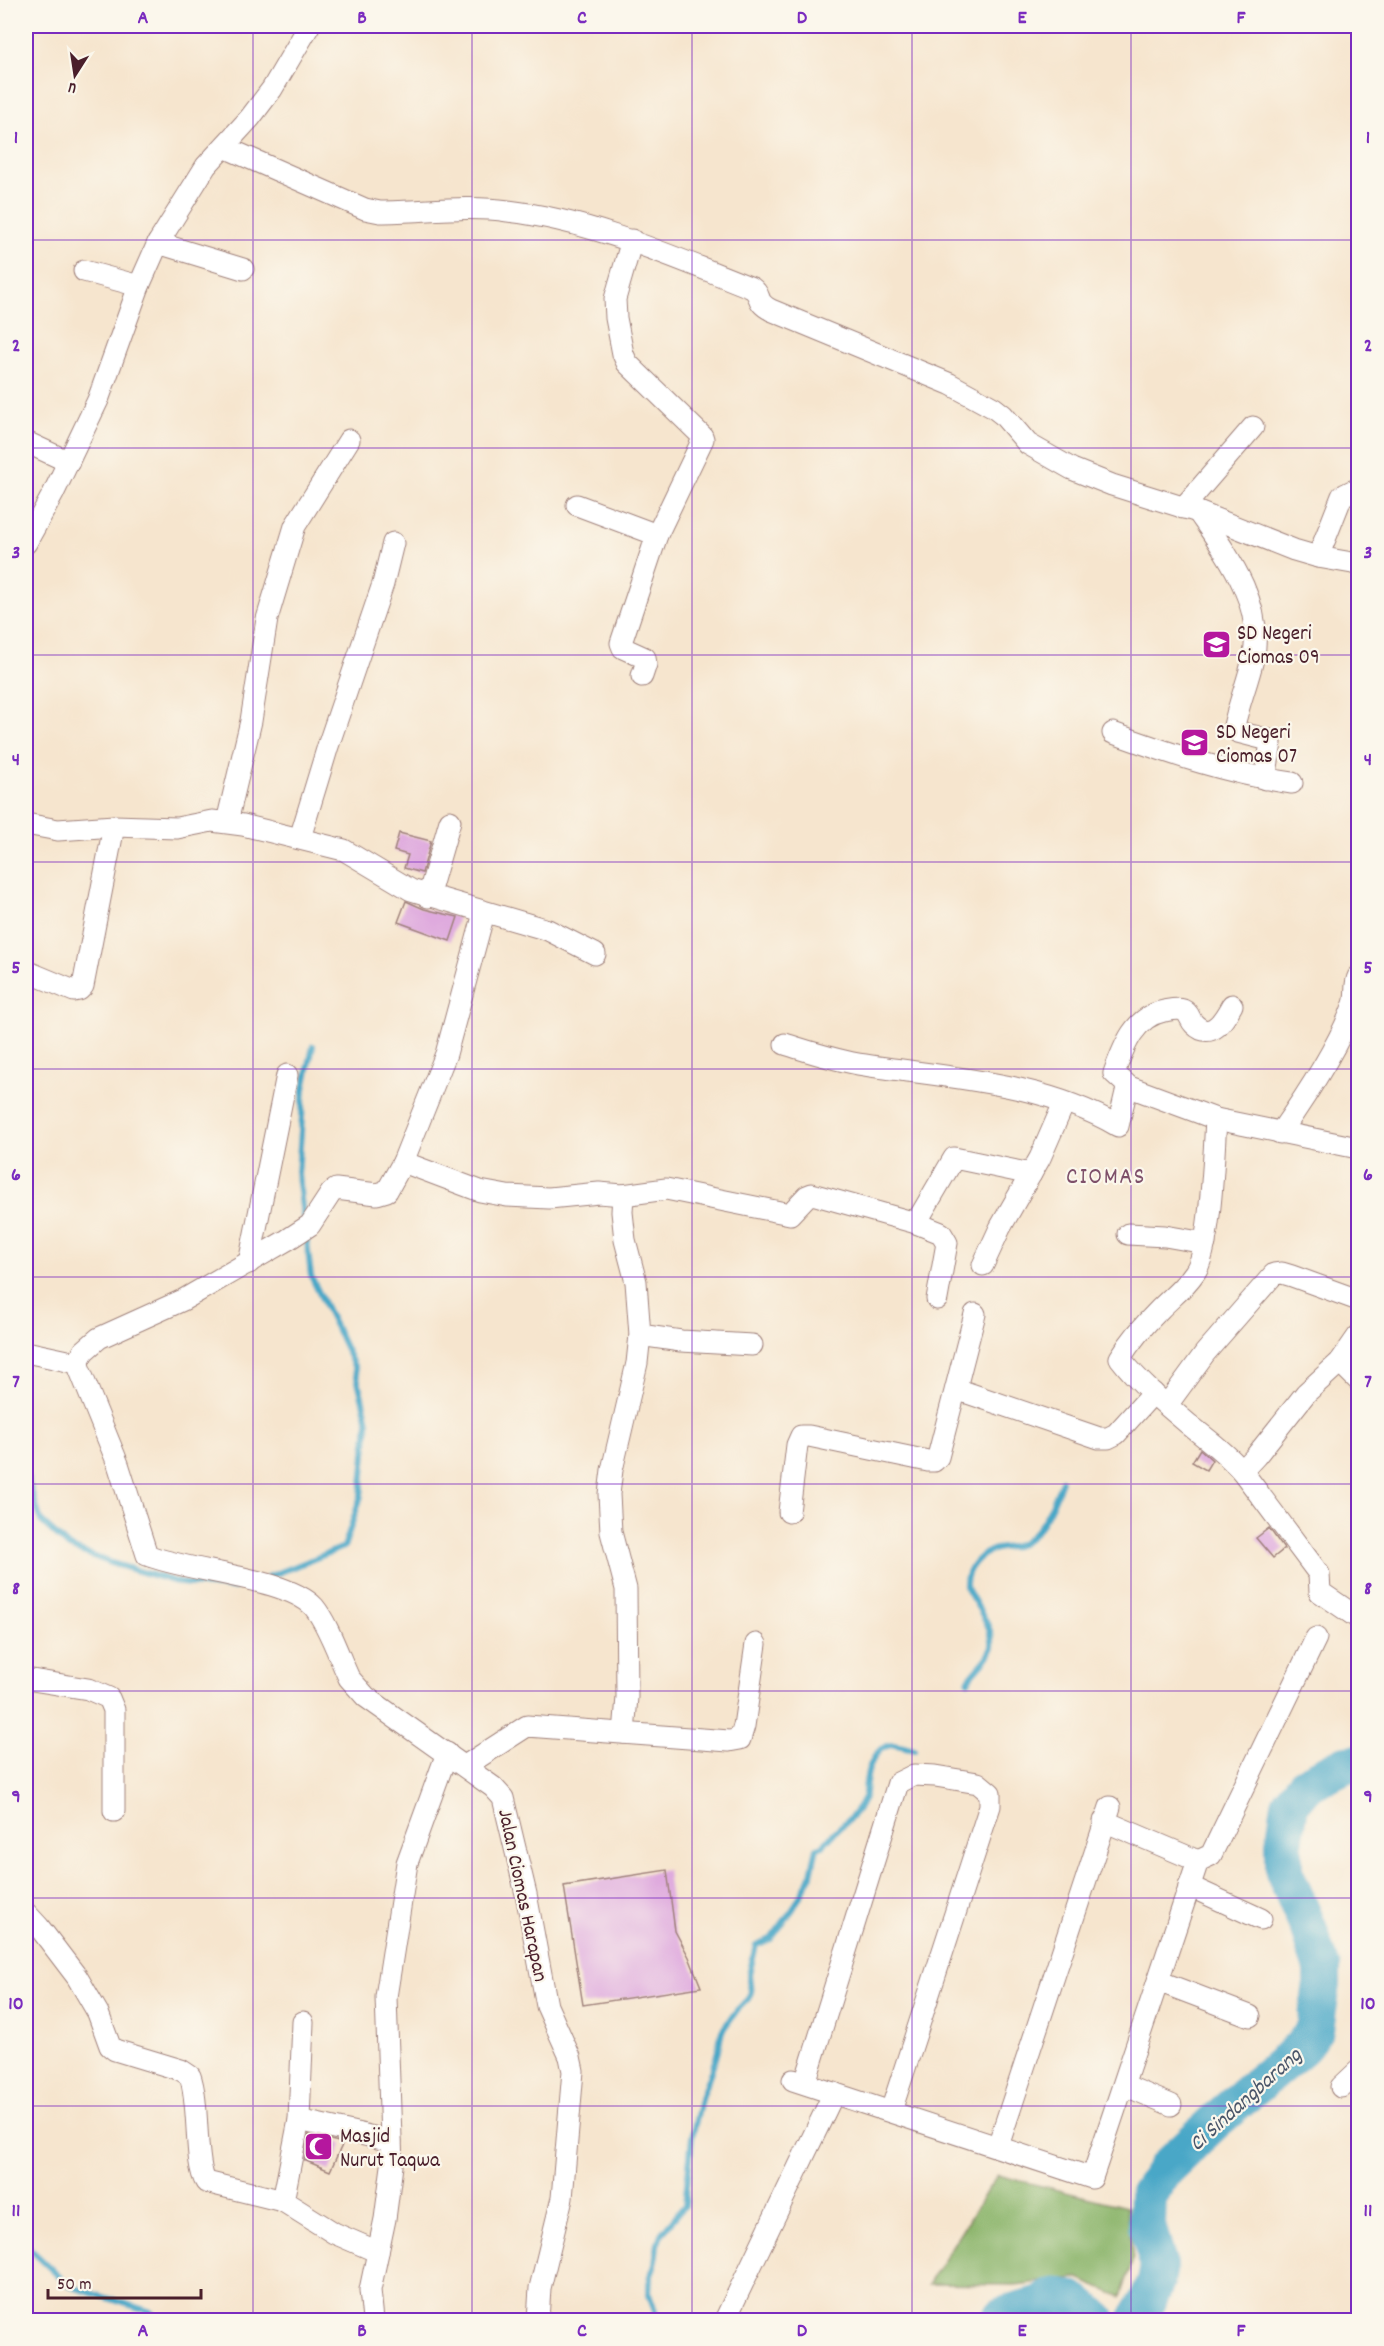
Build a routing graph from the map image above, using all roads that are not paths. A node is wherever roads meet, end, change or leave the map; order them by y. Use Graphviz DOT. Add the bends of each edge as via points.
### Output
graph roads {
  1 [pos="309,26"];
  2 [pos="224,147"];
  3 [pos="632,240"];
  4 [pos="158,243"];
  5 [pos="243,269"];
  6 [pos="84,271"];
  7 [pos="139,286"];
  8 [pos="1253,427"];
  9 [pos="349,440"];
  10 [pos="26,442"];
  11 [pos="69,462"];
  12 [pos="1359,492"];
  13 [pos="578,505"];
  14 [pos="1191,510"];
  15 [pos="657,535"];
  16 [pos="26,543"];
  17 [pos="393,543"];
  18 [pos="1318,557"];
  19 [pos="1359,564"];
  20 [pos="642,676"];
  21 [pos="1113,733"];
  22 [pos="1265,779"];
  23 [pos="1292,783"];
  24 [pos="450,821"];
  25 [pos="227,822"];
  26 [pos="26,824"];
  27 [pos="114,826"];
  28 [pos="300,838"];
  29 [pos="428,897"];
  30 [pos="484,913"];
  31 [pos="595,954"];
  32 [pos="26,970"];
  33 [pos="1359,977"];
  34 [pos="1232,1005"];
  35 [pos="785,1044"];
  36 [pos="287,1076"];
  37 [pos="1127,1086"];
  38 [pos="1064,1103"];
  39 [pos="1216,1119"];
  40 [pos="1280,1132"];
  41 [pos="1359,1148"];
  42 [pos="402,1162"];
  43 [pos="1031,1174"];
  44 [pos="623,1195"];
  45 [pos="916,1222"];
  46 [pos="1128,1234"];
  47 [pos="1205,1243"];
  48 [pos="249,1263"];
  49 [pos="983,1265"];
  50 [pos="937,1299"];
  51 [pos="1359,1300"];
  52 [pos="975,1314"];
  53 [pos="640,1335"];
  54 [pos="1359,1336"];
  55 [pos="752,1345"];
  56 [pos="26,1352"];
  57 [pos="1340,1362"];
  58 [pos="77,1363"];
  59 [pos="1359,1380"];
  60 [pos="956,1389"];
  61 [pos="1160,1399"];
  62 [pos="1242,1471"];
  63 [pos="789,1512"];
  64 [pos="1359,1618"];
  65 [pos="1316,1638"];
  66 [pos="756,1644"];
  67 [pos="26,1679"];
  68 [pos="624,1733"];
  69 [pos="447,1753"];
  70 [pos="465,1766"];
  71 [pos="114,1811"];
  72 [pos="1198,1861"];
  73 [pos="1189,1886"];
  74 [pos="26,1913"];
  75 [pos="1261,1919"];
  76 [pos="1158,1981"];
  77 [pos="1250,2016"];
  78 [pos="303,2022"];
  79 [pos="1359,2071"];
  80 [pos="1124,2085"];
  81 [pos="1341,2087"];
  82 [pos="834,2093"];
  83 [pos="1171,2105"];
  84 [pos="891,2111"];
  85 [pos="299,2120"];
  86 [pos="391,2141"];
  87 [pos="998,2146"];
  88 [pos="283,2201"];
  89 [pos="378,2252"];
  90 [pos="373,2320"];
  91 [pos="538,2320"];
  92 [pos="725,2320"];
  1 -- 2 [label="street" via="272,89"];
  2 -- 3 [label="street" via="365,209 507,210"];
  2 -- 4 [label="street" via="206,166"];
  3 -- 14 [label="street" via="752,288 760,303 771,310 950,384 994,408 1044,455 1112,484"];
  3 -- 15 [label="street" via="614,308 623,354 631,369 703,439"];
  4 -- 5 [label="street"];
  4 -- 7 [label="street"];
  6 -- 7 [label="street"];
  7 -- 11 [label="street" via="98,400"];
  8 -- 14 [label="street"];
  9 -- 25 [label="street" via="295,526 267,618 251,721"];
  10 -- 11 [label="street"];
  11 -- 16 [label="street"];
  12 -- 18 [label="street" via="1352,490 1342,496"];
  13 -- 15 [label="street"];
  14 -- 18 [label="street"];
  14 -- 22 [label="street" via="1232,564 1251,606 1254,658 1234,726 1238,732 1271,743"];
  15 -- 20 [label="street" via="621,643 623,648 645,658"];
  17 -- 28 [label="street"];
  18 -- 19 [label="street"];
  21 -- 22 [label="street"];
  22 -- 23 [label="street"];
  24 -- 29 [label="street"];
  25 -- 27 [label="street" via="177,828"];
  25 -- 28 [label="street"];
  26 -- 27 [label="street" via="58,830"];
  27 -- 32 [label="street" via="83,986 74,991"];
  28 -- 29 [label="street" via="352,853"];
  29 -- 30 [label="street"];
  30 -- 31 [label="street" via="548,930"];
  30 -- 42 [label="street" via="446,1054"];
  33 -- 40 [label="street" via="1354,1002 1340,1034 1306,1096"];
  34 -- 37 [label="street" via="1224,1022 1212,1029 1196,1026 1189,1014 1179,1009 1145,1017 1114,1071"];
  35 -- 38 [label="street" via="855,1064 944,1075"];
  36 -- 48 [label="street"];
  37 -- 38 [label="street" via="1118,1126"];
  37 -- 39 [label="street"];
  38 -- 43 [label="street"];
  39 -- 40 [label="street"];
  39 -- 47 [label="street"];
  40 -- 41 [label="street"];
  42 -- 44 [label="street" via="480,1191 507,1196"];
  42 -- 48 [label="street" via="387,1191 377,1194 336,1189 310,1225"];
  43 -- 45 [label="street" via="954,1158"];
  43 -- 49 [label="street"];
  44 -- 45 [label="street" via="666,1189 790,1214 813,1194"];
  44 -- 53 [label="street" via="625,1240 636,1282"];
  45 -- 50 [label="street" via="941,1233 947,1243"];
  46 -- 47 [label="street"];
  47 -- 61 [label="street" via="1197,1270 1140,1330 1120,1359"];
  48 -- 58 [label="street" via="183,1300 99,1338"];
  51 -- 61 [label="street" via="1292,1276 1274,1274"];
  52 -- 60 [label="street"];
  53 -- 55 [label="street"];
  53 -- 68 [label="street" via="609,1494 611,1532 626,1589"];
  54 -- 57 [label="street"];
  56 -- 58 [label="street"];
  57 -- 59 [label="street"];
  57 -- 62 [label="street" via="1306,1393"];
  58 -- 69 [label="street, Jalan Ciomas Harapan" via="118,1464 147,1555 258,1581 306,1600 320,1616 355,1687"];
  60 -- 61 [label="street" via="1099,1438 1116,1434"];
  60 -- 63 [label="street" via="941,1453 934,1461 801,1436"];
  61 -- 62 [label="street"];
  62 -- 64 [label="street" via="1318,1574 1320,1592"];
  65 -- 72 [label="street" via="1211,1855"];
  66 -- 68 [label="street" via="740,1739"];
  67 -- 71 [label="street" via="88,1689 109,1698 113,1704"];
  68 -- 70 [label="street" via="527,1726"];
  69 -- 70 [label="street, Jalan Ciomas Harapan"];
  69 -- 86 [label="street" via="407,1863 386,1997"];
  70 -- 91 [label="street, Jalan Ciomas Harapan" via="499,1792 506,1805 547,2006 573,2072 562,2198 540,2288"];
  72 -- 73 [label="street"];
  72 -- 87 [label="street" via="1107,1814"];
  73 -- 75 [label="street"];
  73 -- 76 [label="street"];
  74 -- 88 [label="street" via="77,1977 98,2013 112,2049 190,2076 198,2117 201,2171 206,2182"];
  76 -- 77 [label="street"];
  76 -- 80 [label="street"];
  78 -- 85 [label="street"];
  79 -- 81 [label="street"];
  80 -- 83 [label="street"];
  80 -- 87 [label="street" via="1092,2178"];
  82 -- 84 [label="street"];
  82 -- 84 [label="street" via="799,2082 898,1783 914,1775 978,1783 990,1793 990,1806"];
  82 -- 92 [label="street"];
  84 -- 87 [label="street"];
  85 -- 86 [label="street"];
  85 -- 88 [label="street"];
  86 -- 89 [label="street" via="392,2166"];
  88 -- 89 [label="street" via="334,2233"];
  89 -- 90 [label="street" via="370,2290"];
}
